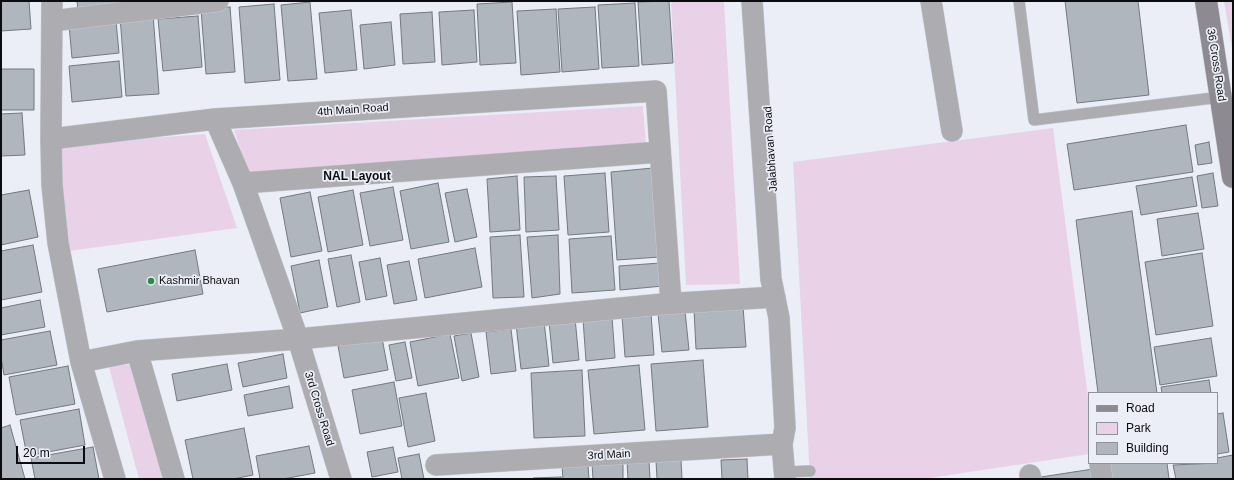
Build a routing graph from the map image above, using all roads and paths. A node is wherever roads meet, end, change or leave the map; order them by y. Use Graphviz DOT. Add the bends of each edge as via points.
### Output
graph roads {
  1 [pos="218,1"];
  2 [pos="752,1"];
  3 [pos="760,1"];
  4 [pos="931,1"];
  5 [pos="1020,1"];
  6 [pos="1206,1"];
  7 [pos="52,11"];
  8 [pos="1221,98"];
  9 [pos="215,119"];
  10 [pos="952,131"];
  11 [pos="51,139"];
  12 [pos="660,152"];
  13 [pos="1233,177"];
  14 [pos="243,183"];
  15 [pos="775,297"];
  16 [pos="671,303"];
  17 [pos="298,339"];
  18 [pos="138,351"];
  19 [pos="81,362"];
  20 [pos="782,444"];
  21 [pos="436,465"];
  22 [pos="810,471"];
  23 [pos="784,476"];
  24 [pos="115,479"];
  25 [pos="174,479"];
  26 [pos="341,479"];
  1 -- 7 [label="street"];
  2 -- 15 [label="street, Jalabhavan Road" via="771,279"];
  3 -- 15 [label="street, Jalabhavan Road" via="780,278"];
  4 -- 10 [label="street"];
  5 -- 8 [label="lane" via="1034,120"];
  6 -- 8 [label="street, 36 Cross Road"];
  7 -- 11 [label="street"];
  8 -- 13 [label="street, 36 Cross Road"];
  9 -- 11 [label="street, 4th Main Road"];
  9 -- 12 [label="street, 4th Main Road" via="656,91"];
  9 -- 14 [label="street, 3rd Cross Road"];
  11 -- 19 [label="street" via="52,185 58,243"];
  12 -- 14 [label="street"];
  12 -- 16 [label="street"];
  14 -- 17 [label="street, 3rd Cross Road"];
  15 -- 16 [label="street"];
  15 -- 20 [label="street, Jalabhavan Road" via="770,321 776,428"];
  16 -- 17 [label="street"];
  17 -- 18 [label="street"];
  17 -- 26 [label="street, 3rd Cross Road"];
  18 -- 19 [label="street"];
  18 -- 25 [label="street"];
  19 -- 24 [label="street"];
  20 -- 21 [label="street, 3rd Main"];
  20 -- 23 [label="street, Jalabhavan Road"];
  22 -- 23 [label="lane"];
}
